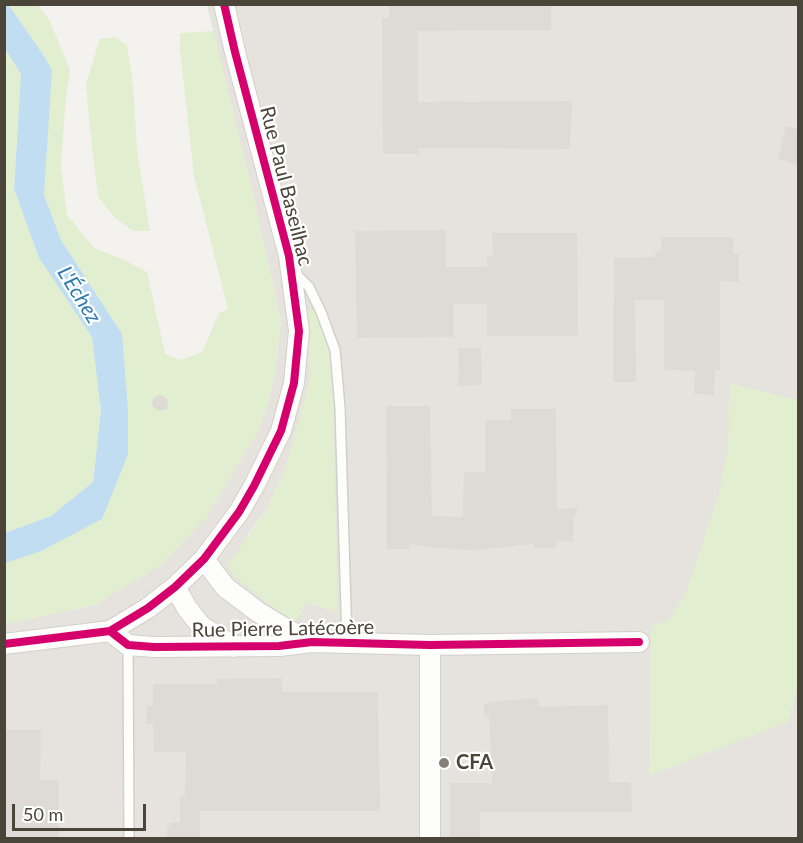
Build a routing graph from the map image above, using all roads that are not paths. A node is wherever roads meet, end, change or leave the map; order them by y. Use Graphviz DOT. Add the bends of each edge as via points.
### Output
graph roads {
  1 [pos="224,4"];
  2 [pos="291,268"];
  3 [pos="204,559"];
  4 [pos="175,587"];
  5 [pos="110,632"];
  6 [pos="312,642"];
  7 [pos="347,642"];
  8 [pos="639,642"];
  9 [pos="4,644"];
  10 [pos="128,645"];
  11 [pos="430,645"];
  12 [pos="234,647"];
  13 [pos="129,838"];
  14 [pos="430,838"];
  1 -- 2 [label="street, Rue Paul Baseilhac"];
  2 -- 3 [label="street, Rue Paul Baseilhac" via="299,331 294,383 281,431 239,512"];
  2 -- 7 [label="lane" via="309,287 334,350 340,408"];
  3 -- 4 [label="street, Rue Paul Baseilhac"];
  3 -- 6 [label="street, Rue Pierre Latécoère" via="225,587 258,612"];
  4 -- 5 [label="street, Rue Paul Baseilhac"];
  4 -- 12 [label="street, Rue Pierre Latécoère" via="201,626"];
  5 -- 9 [label="street"];
  5 -- 10 [label="street"];
  6 -- 7 [label="street, Rue Pierre Latécoère"];
  6 -- 12 [label="street, Rue Pierre Latécoère"];
  7 -- 11 [label="street, Rue Pierre Latécoère"];
  8 -- 11 [label="street, Rue Pierre Latécoère"];
  10 -- 12 [label="street, Rue Pierre Latécoère"];
  10 -- 13 [label="lane"];
  11 -- 14 [label="street"];
}
